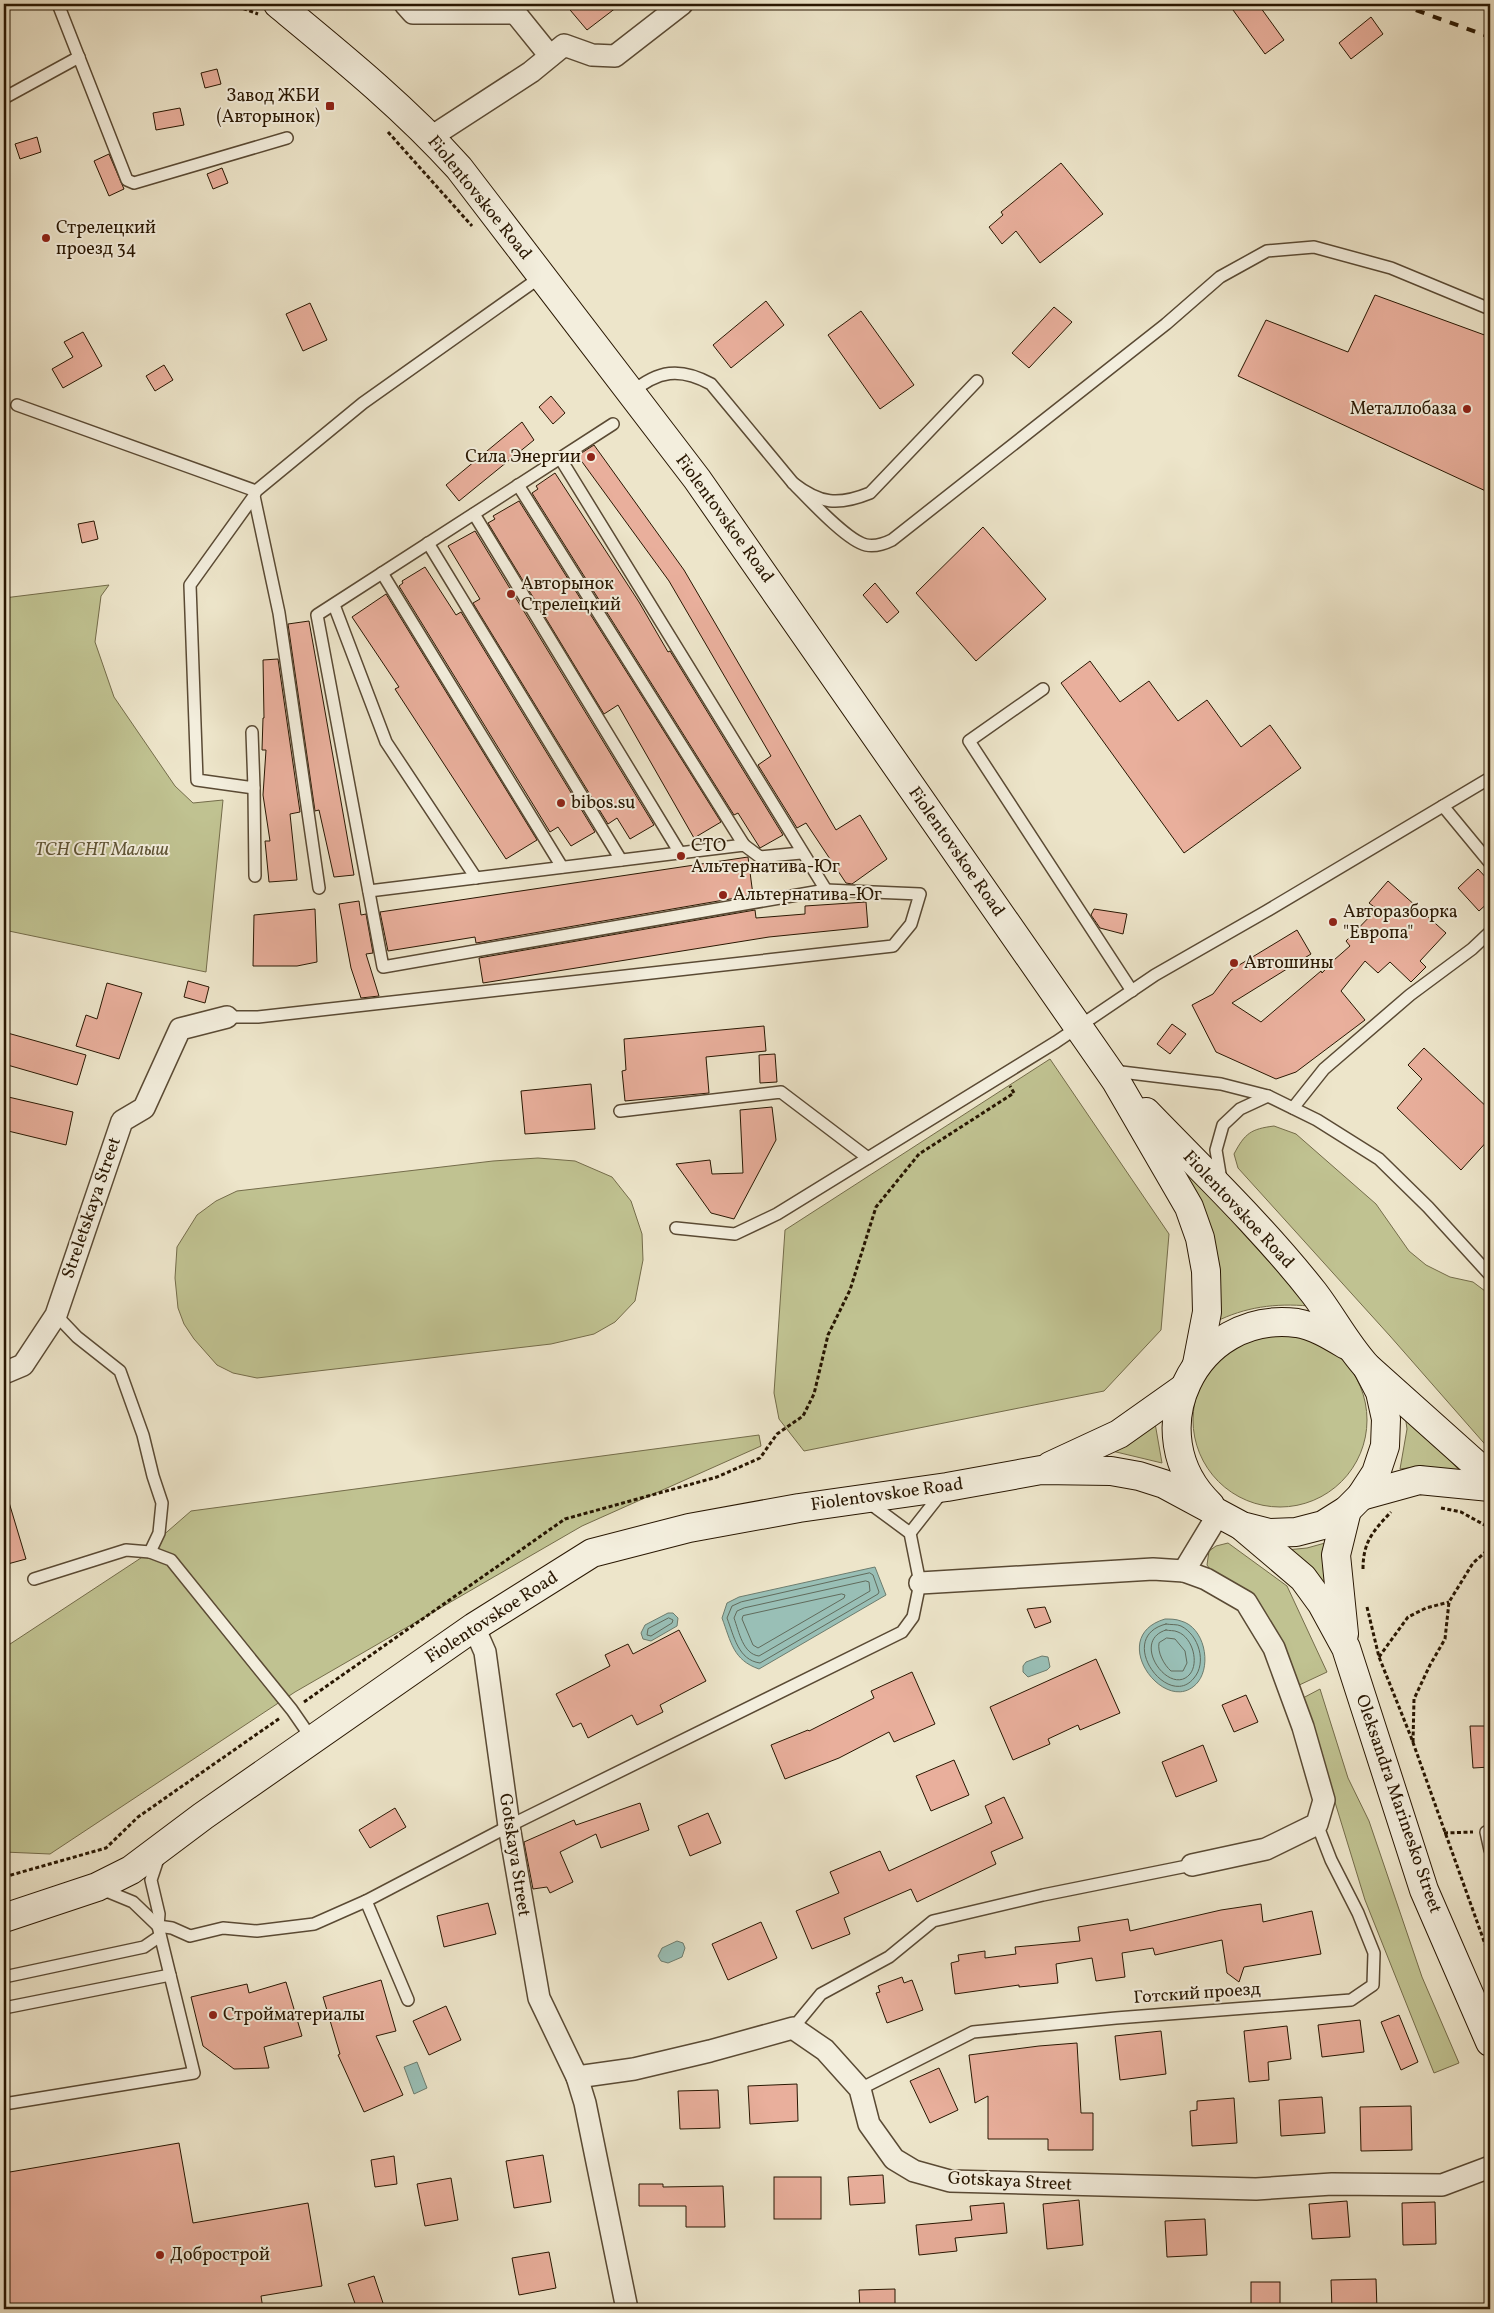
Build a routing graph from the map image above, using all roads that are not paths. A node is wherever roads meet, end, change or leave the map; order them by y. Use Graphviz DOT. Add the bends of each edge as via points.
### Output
graph roads {
  1 [pos="58,4"];
  2 [pos="405,4"];
  3 [pos="682,4"];
  4 [pos="512,8"];
  5 [pos="270,9"];
  6 [pos="550,56"];
  7 [pos="79,57"];
  8 [pos="4,98"];
  9 [pos="287,138"];
  10 [pos="432,138"];
  11 [pos="542,276"];
  12 [pos="1490,309"];
  13 [pos="977,381"];
  14 [pos="631,393"];
  15 [pos="17,405"];
  16 [pos="613,424"];
  17 [pos="560,458"];
  18 [pos="793,483"];
  19 [pos="518,485"];
  20 [pos="255,493"];
  21 [pos="474,514"];
  22 [pos="428,543"];
  23 [pos="382,573"];
  24 [pos="334,605"];
  25 [pos="1043,689"];
  26 [pos="252,732"];
  27 [pos="1490,778"];
  28 [pos="254,788"];
  29 [pos="1443,806"];
  30 [pos="744,845"];
  31 [pos="680,853"];
  32 [pos="801,853"];
  33 [pos="621,860"];
  34 [pos="1490,863"];
  35 [pos="562,867"];
  36 [pos="255,876"];
  37 [pos="476,878"];
  38 [pos="319,888"];
  39 [pos="826,890"];
  40 [pos="369,891"];
  41 [pos="1490,932"];
  42 [pos="1132,991"];
  43 [pos="228,1017"];
  44 [pos="1080,1027"];
  45 [pos="1112,1076"];
  46 [pos="1268,1096"];
  47 [pos="1293,1108"];
  48 [pos="620,1111"];
  49 [pos="868,1158"];
  50 [pos="1229,1197"];
  51 [pos="676,1228"];
  52 [pos="1486,1262"];
  53 [pos="1490,1275"];
  54 [pos="56,1315"];
  55 [pos="1349,1347"];
  56 [pos="1197,1364"];
  57 [pos="1367,1367"];
  58 [pos="4,1373"];
  59 [pos="1184,1388"];
  60 [pos="1041,1470"];
  61 [pos="1490,1477"];
  62 [pos="947,1487"];
  63 [pos="1490,1487"];
  64 [pos="865,1499"];
  65 [pos="1354,1503"];
  66 [pos="1230,1519"];
  67 [pos="910,1533"];
  68 [pos="150,1552"];
  69 [pos="1184,1571"];
  70 [pos="34,1579"];
  71 [pos="920,1583"];
  72 [pos="474,1627"];
  73 [pos="1346,1648"];
  74 [pos="312,1739"];
  75 [pos="1317,1824"];
  76 [pos="509,1826"];
  77 [pos="1488,1832"];
  78 [pos="163,1846"];
  79 [pos="1490,1850"];
  80 [pos="1192,1866"];
  81 [pos="97,1887"];
  82 [pos="366,1901"];
  83 [pos="4,1918"];
  84 [pos="159,1931"];
  85 [pos="170,1975"];
  86 [pos="4,1977"];
  87 [pos="408,2000"];
  88 [pos="4,2008"];
  89 [pos="793,2028"];
  90 [pos="1490,2042"];
  91 [pos="577,2077"];
  92 [pos="860,2089"];
  93 [pos="4,2104"];
  94 [pos="1490,2167"];
  95 [pos="627,2309"];
  1 -- 7 [label="lane"];
  2 -- 4 [label="street" via="413,13"];
  3 -- 6 [label="street" via="615,56 592,55 564,45"];
  4 -- 6 [label="street"];
  5 -- 10 [label="main road, Fiolentovskoe Road" via="360,71"];
  6 -- 10 [label="street"];
  7 -- 8 [label="lane"];
  7 -- 9 [label="lane" via="127,180 134,183"];
  10 -- 11 [label="main road, Fiolentovskoe Road"];
  11 -- 14 [label="main road, Fiolentovskoe Road"];
  11 -- 20 [label="lane" via="363,403"];
  12 -- 18 [label="lane" via="1391,268 1314,247 1268,251 1220,277 1166,324 884,544 874,546 856,541"];
  13 -- 18 [label="lane" via="870,493 850,501 830,502 809,496"];
  14 -- 18 [label="lane" via="661,374 678,372 711,384"];
  14 -- 44 [label="main road, Fiolentovskoe Road" via="702,487"];
  15 -- 20 [label="lane"];
  16 -- 17 [label="lane"];
  17 -- 19 [label="lane"];
  17 -- 32 [label="lane"];
  19 -- 21 [label="lane"];
  19 -- 30 [label="lane"];
  20 -- 28 [label="lane" via="190,585 197,780"];
  20 -- 38 [label="lane" via="279,613"];
  21 -- 22 [label="lane"];
  21 -- 31 [label="lane"];
  22 -- 23 [label="lane"];
  22 -- 33 [label="lane"];
  23 -- 24 [label="lane"];
  23 -- 35 [label="lane"];
  24 -- 37 [label="lane" via="386,742"];
  24 -- 40 [label="lane" via="317,615"];
  25 -- 42 [label="lane" via="969,741"];
  26 -- 28 [label="lane"];
  27 -- 29 [label="lane"];
  28 -- 36 [label="lane"];
  29 -- 34 [label="lane"];
  29 -- 42 [label="lane"];
  30 -- 31 [label="lane"];
  30 -- 32 [label="lane" via="760,858"];
  31 -- 33 [label="lane"];
  32 -- 39 [label="lane"];
  33 -- 35 [label="lane"];
  35 -- 37 [label="lane"];
  37 -- 40 [label="lane"];
  39 -- 40 [label="lane" via="383,967"];
  39 -- 43 [label="lane" via="920,894 911,924 893,946 258,1017"];
  41 -- 47 [label="lane" via="1410,995 1324,1070"];
  42 -- 44 [label="lane"];
  43 -- 54 [label="street, Streletskaya Street" via="180,1029 144,1108 122,1121"];
  44 -- 45 [label="main road, Fiolentovskoe Road"];
  44 -- 49 [label="lane"];
  45 -- 46 [label="lane" via="1221,1084"];
  45 -- 50 [label="main road, Fiolentovskoe Road"];
  45 -- 56 [label="main road, Fiolentovskoe Road" via="1189,1207 1200,1238 1206,1270 1207,1312"];
  46 -- 47 [label="lane"];
  46 -- 50 [label="lane" via="1240,1109 1222,1125 1216,1150 1219,1174"];
  47 -- 52 [label="lane" via="1379,1159"];
  48 -- 49 [label="lane" via="781,1092"];
  49 -- 51 [label="lane" via="777,1214 735,1234"];
  50 -- 55 [label="main road, Fiolentovskoe Road" via="1314,1294"];
  52 -- 53 [label="lane"];
  54 -- 58 [label="street, Streletskaya Street" via="23,1365"];
  54 -- 68 [label="lane" via="77,1337 120,1371 162,1503 159,1533"];
  55 -- 56 [label="main road, Fiolentovskoe Road" via="1325,1332 1298,1323 1270,1323 1242,1330 1217,1344"];
  55 -- 57 [label="main road, Fiolentovskoe Road"];
  56 -- 59 [label="main road, Fiolentovskoe Road"];
  57 -- 61 [label="main road, Fiolentovskoe Road"];
  57 -- 65 [label="main road, Fiolentovskoe Road" via="1380,1392 1386,1418 1385,1446 1376,1473"];
  59 -- 60 [label="main road, Fiolentovskoe Road" via="1119,1434"];
  59 -- 66 [label="main road, Fiolentovskoe Road" via="1177,1415 1177,1443 1184,1470 1199,1494"];
  60 -- 62 [label="main road, Fiolentovskoe Road"];
  60 -- 66 [label="main road, Fiolentovskoe Road" via="1111,1471 1139,1476 1164,1484"];
  62 -- 64 [label="main road, Fiolentovskoe Road"];
  62 -- 67 [label="lane"];
  63 -- 65 [label="main road, Fiolentovskoe Road" via="1419,1480"];
  64 -- 67 [label="lane"];
  64 -- 72 [label="main road, Fiolentovskoe Road" via="690,1528 592,1553"];
  65 -- 66 [label="main road, Fiolentovskoe Road" via="1323,1525 1296,1532 1268,1533"];
  65 -- 73 [label="main road, Oleksandra Marinesko Street" via="1336,1555"];
  66 -- 69 [label="street"];
  66 -- 73 [label="main road, Oleksandra Marinesko Street" via="1303,1578 1322,1604"];
  67 -- 71 [label="lane"];
  68 -- 70 [label="lane" via="126,1550"];
  68 -- 74 [label="lane" via="171,1560"];
  69 -- 71 [label="street" via="1153,1569"];
  69 -- 75 [label="street" via="1206,1579 1246,1602 1274,1648 1303,1727 1324,1800"];
  71 -- 76 [label="lane" via="913,1617 902,1632"];
  72 -- 74 [label="main road, Fiolentovskoe Road"];
  72 -- 76 [label="street, Gotskaya Street" via="485,1652"];
  73 -- 90 [label="main road, Oleksandra Marinesko Street" via="1424,1890"];
  74 -- 78 [label="main road, Fiolentovskoe Road"];
  75 -- 80 [label="street" via="1266,1849"];
  75 -- 92 [label="lane, Готский проезд" via="1374,1953 1373,1985 1351,2000 973,2032"];
  76 -- 82 [label="lane"];
  76 -- 91 [label="street, Gotskaya Street" via="539,1998"];
  77 -- 79 [label="lane"];
  78 -- 81 [label="main road, Fiolentovskoe Road" via="131,1870"];
  78 -- 84 [label="lane" via="151,1880 159,1914"];
  80 -- 89 [label="lane" via="1043,1895 933,1921 889,1957 821,1994"];
  81 -- 83 [label="main road, Fiolentovskoe Road"];
  81 -- 84 [label="lane" via="133,1902"];
  82 -- 84 [label="lane" via="314,1924 257,1931 223,1928 190,1936 172,1928"];
  82 -- 87 [label="lane"];
  84 -- 85 [label="lane"];
  84 -- 86 [label="lane" via="144,1947"];
  85 -- 88 [label="lane"];
  85 -- 93 [label="lane" via="194,2072"];
  89 -- 91 [label="street" via="634,2069"];
  89 -- 92 [label="street, Gotskaya Street" via="826,2050"];
  91 -- 95 [label="street, Gotskaya Street" via="598,2159"];
  92 -- 94 [label="street, Gotskaya Street" via="869,2124 894,2159 914,2170 950,2181 1256,2188 1332,2184 1442,2185"];
}
